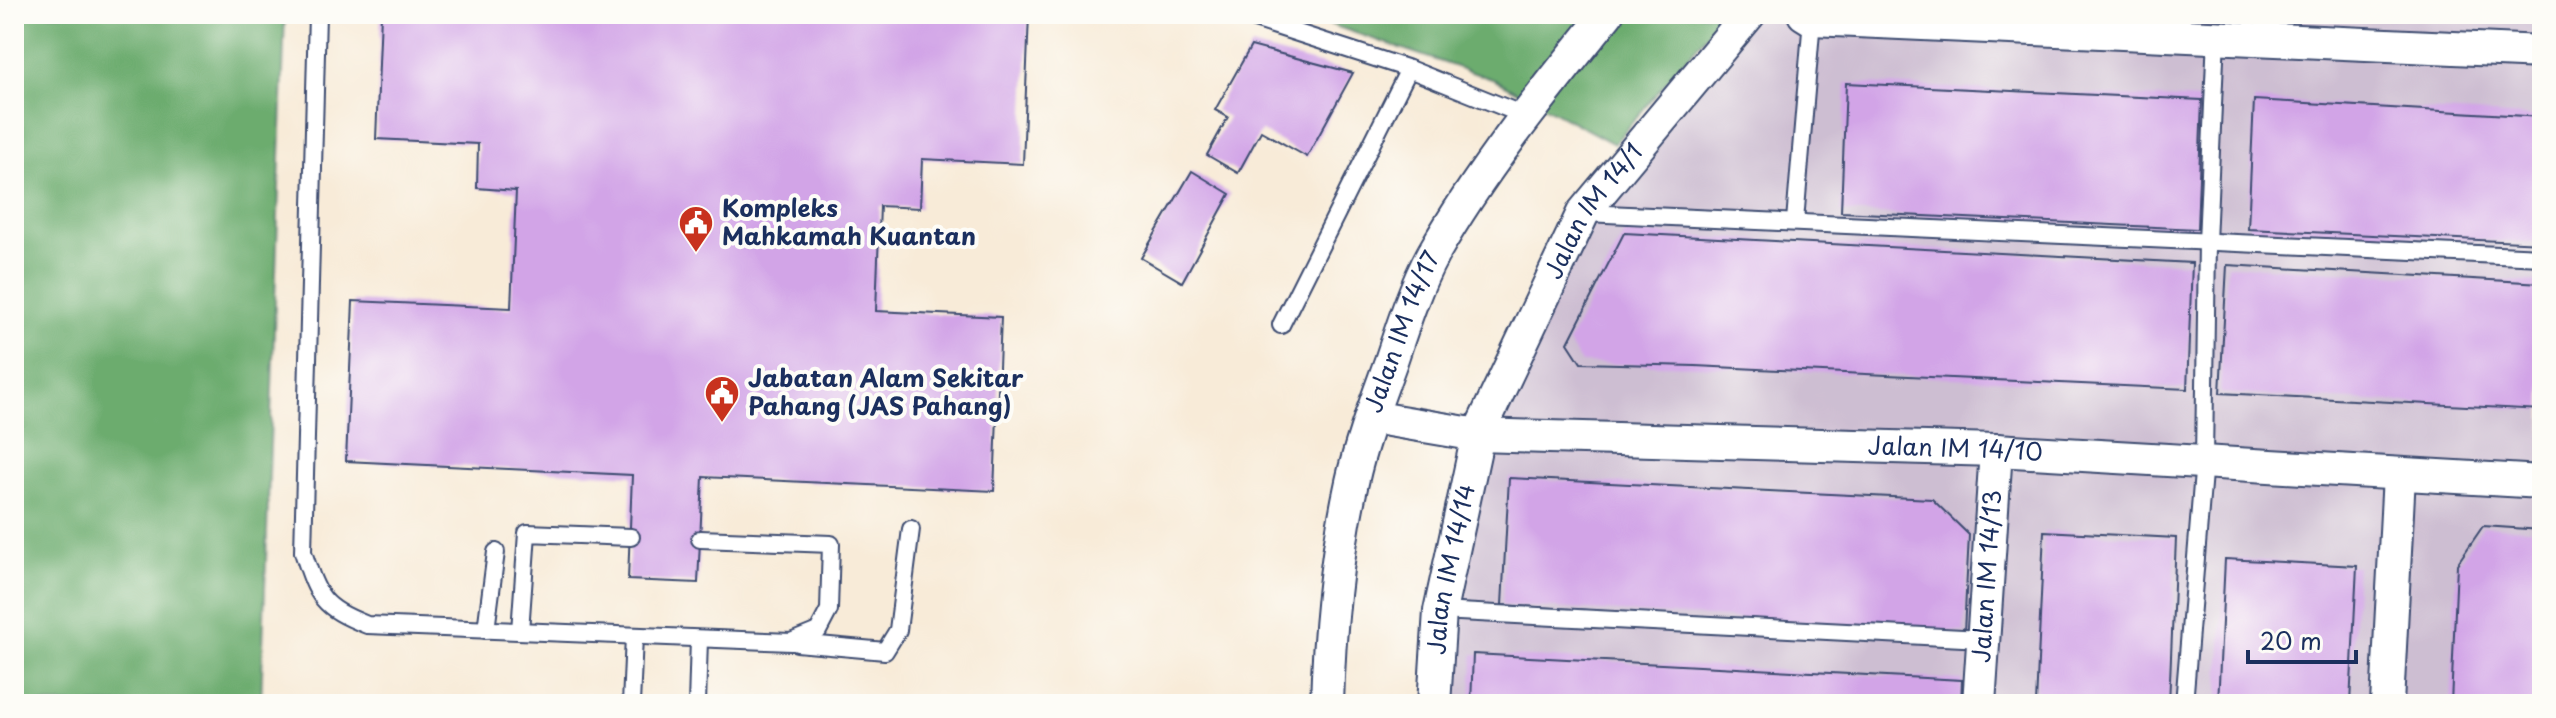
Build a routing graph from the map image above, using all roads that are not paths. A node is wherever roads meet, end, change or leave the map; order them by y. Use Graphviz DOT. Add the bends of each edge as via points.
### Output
graph roads {
  1 [pos="317,14"];
  2 [pos="1239,14"];
  3 [pos="1607,14"];
  4 [pos="1749,14"];
  5 [pos="1808,17"];
  6 [pos="2542,20"];
  7 [pos="2216,36"];
  8 [pos="2541,52"];
  9 [pos="1409,69"];
  10 [pos="1526,116"];
  11 [pos="1583,213"];
  12 [pos="1795,221"];
  13 [pos="2207,242"];
  14 [pos="2542,257"];
  15 [pos="1281,325"];
  16 [pos="1371,417"];
  17 [pos="1478,435"];
  18 [pos="1996,450"];
  19 [pos="2204,460"];
  20 [pos="2399,475"];
  21 [pos="2542,482"];
  22 [pos="911,529"];
  23 [pos="631,537"];
  24 [pos="700,539"];
  25 [pos="496,552"];
  26 [pos="1440,611"];
  27 [pos="486,630"];
  28 [pos="520,631"];
  29 [pos="634,636"];
  30 [pos="699,639"];
  31 [pos="1982,639"];
  32 [pos="791,642"];
  33 [pos="631,704"];
  34 [pos="697,704"];
  35 [pos="1327,704"];
  36 [pos="1434,704"];
  37 [pos="1979,704"];
  38 [pos="2184,704"];
  39 [pos="2387,704"];
  1 -- 27 [label="lane" via="303,552 316,590 339,614 367,625"];
  2 -- 9 [label="lane"];
  3 -- 10 [label="street, Jalan IM 14/17"];
  4 -- 11 [label="street, Jalan IM 14/1"];
  5 -- 7 [label="street"];
  5 -- 12 [label="lane"];
  6 -- 8 [label="lane"];
  7 -- 8 [label="street"];
  7 -- 13 [label="lane"];
  9 -- 10 [label="lane"];
  9 -- 15 [label="lane"];
  10 -- 16 [label="street, Jalan IM 14/17" via="1432,257"];
  11 -- 12 [label="lane"];
  11 -- 17 [label="street, Jalan IM 14/1"];
  12 -- 13 [label="lane"];
  13 -- 14 [label="lane"];
  13 -- 19 [label="lane"];
  16 -- 17 [label="street, Jalan IM 14/10"];
  16 -- 35 [label="street, Jalan IM 14/17" via="1352,481 1337,571"];
  17 -- 18 [label="street, Jalan IM 14/10"];
  17 -- 26 [label="street, Jalan IM 14/14"];
  18 -- 19 [label="street, Jalan IM 14/10"];
  18 -- 31 [label="street, Jalan IM 14/13"];
  19 -- 20 [label="street, Jalan IM 14/10"];
  19 -- 38 [label="lane"];
  20 -- 21 [label="street, Jalan IM 14/10"];
  20 -- 39 [label="street"];
  22 -- 32 [label="lane" via="898,630 885,651"];
  23 -- 28 [label="lane" via="527,533"];
  24 -- 32 [label="lane" via="831,544 829,610 818,631"];
  25 -- 27 [label="lane"];
  26 -- 31 [label="lane"];
  26 -- 36 [label="street, Jalan IM 14/14"];
  27 -- 28 [label="lane"];
  28 -- 29 [label="lane"];
  29 -- 30 [label="lane"];
  29 -- 33 [label="lane"];
  30 -- 32 [label="lane"];
  30 -- 34 [label="lane"];
  31 -- 37 [label="street, Jalan IM 14/13"];
}
